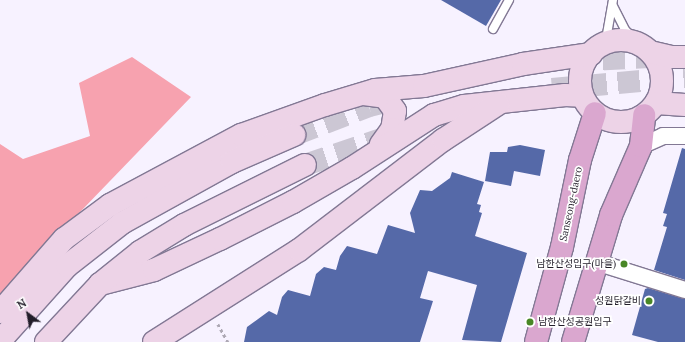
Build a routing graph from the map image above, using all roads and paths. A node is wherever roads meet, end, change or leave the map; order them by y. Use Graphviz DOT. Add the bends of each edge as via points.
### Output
graph roads {
  1 [pos="509,0"];
  2 [pos="613,3"];
  3 [pos="493,29"];
  4 [pos="596,50"];
  5 [pos="647,50"];
  6 [pos="685,57"];
  7 [pos="362,94"];
  8 [pos="503,101"];
  9 [pos="589,105"];
  10 [pos="685,105"];
  11 [pos="650,109"];
  12 [pos="294,135"];
  13 [pos="685,136"];
  14 [pos="641,146"];
  15 [pos="376,150"];
  16 [pos="305,165"];
  17 [pos="596,262"];
  18 [pos="100,284"];
  19 [pos="685,290"];
  20 [pos="0,312"];
  21 [pos="217,323"];
  22 [pos="0,341"];
  23 [pos="46,342"];
  24 [pos="154,342"];
  25 [pos="228,342"];
  26 [pos="536,342"];
  27 [pos="573,342"];
  1 -- 3 [label="lane"];
  2 -- 4 [label="lane" via="607,34"];
  2 -- 5 [label="lane" via="626,31"];
  4 -- 5 [label="main road" via="623,40"];
  4 -- 7 [label="main road" via="424,86 375,90"];
  4 -- 9 [label="main road" via="581,74"];
  5 -- 6 [label="main road" via="671,57"];
  5 -- 11 [label="main road" via="658,63 662,76 661,90"];
  7 -- 15 [label="main road" via="385,98 395,111 392,129"];
  7 -- 20 [label="main road" via="241,135 110,205 64,240"];
  8 -- 9 [label="main road" via="565,95"];
  8 -- 15 [label="main road" via="464,106 434,115"];
  8 -- 24 [label="main road" via="443,140 299,250"];
  9 -- 11 [label="main road" via="606,120 619,122 632,121"];
  9 -- 26 [label="main road, Sanseong-daero" via="562,247"];
  10 -- 11 [label="main road"];
  11 -- 14 [label="main road"];
  12 -- 22 [label="main road" via="232,162 122,223 67,266"];
  13 -- 14 [label="street" via="663,136"];
  14 -- 17 [label="main road" via="611,215"];
  15 -- 18 [label="main road" via="293,202 220,239 154,270"];
  16 -- 18 [label="main road" via="184,225 140,252"];
  17 -- 19 [label="street"];
  17 -- 27 [label="main road"];
  18 -- 23 [label="main road"];
  21 -- 25 [label="path"];
}
